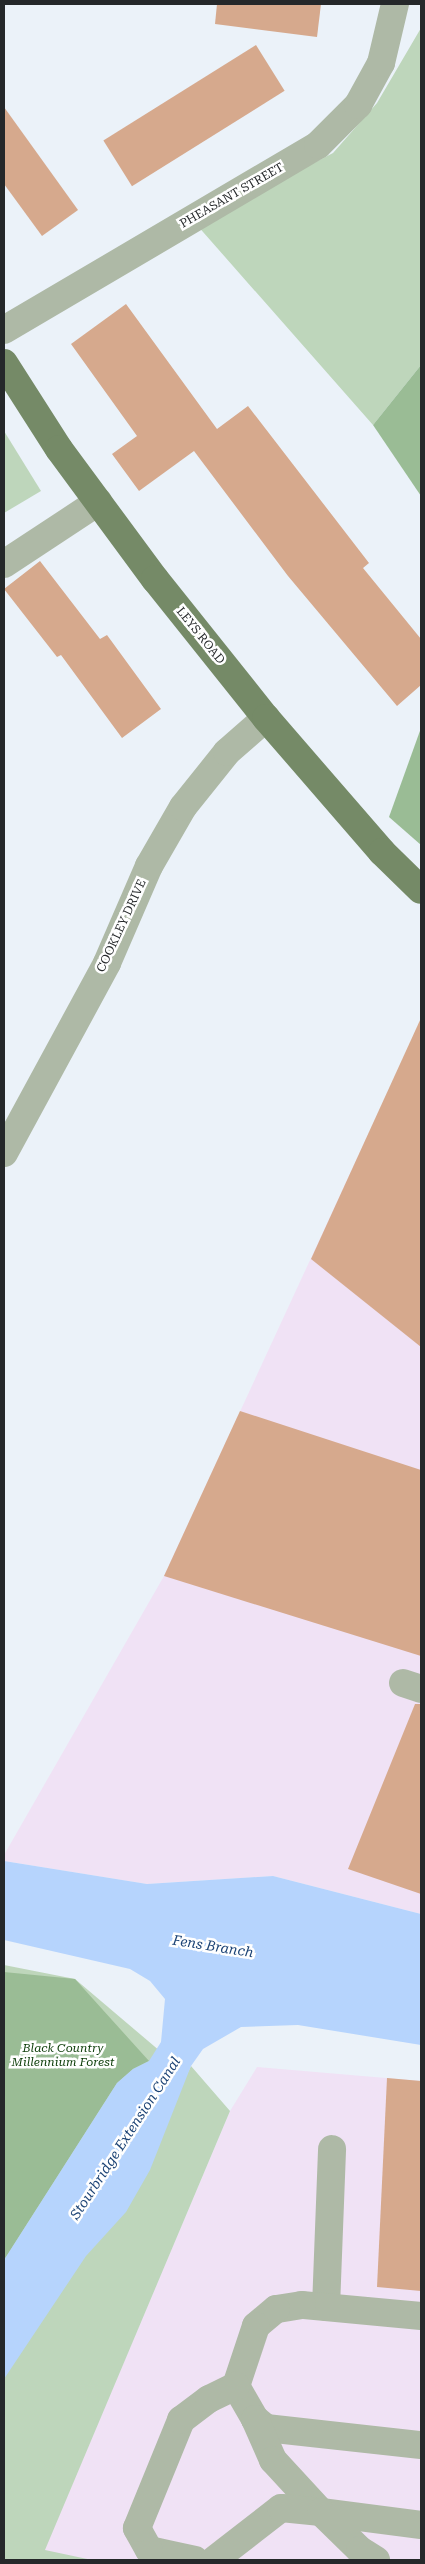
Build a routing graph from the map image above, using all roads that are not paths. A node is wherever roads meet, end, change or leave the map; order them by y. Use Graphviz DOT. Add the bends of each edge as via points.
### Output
graph roads {
  1 [pos="395,4"];
  2 [pos="4,330"];
  3 [pos="4,363"];
  4 [pos="98,502"];
  5 [pos="4,564"];
  6 [pos="266,718"];
  7 [pos="421,890"];
  8 [pos="4,1153"];
  9 [pos="332,2150"];
  10 [pos="326,2307"];
  11 [pos="421,2316"];
  12 [pos="236,2386"];
  13 [pos="255,2419"];
  14 [pos="421,2445"];
  15 [pos="321,2512"];
  16 [pos="421,2525"];
  17 [pos="195,2560"];
  18 [pos="214,2560"];
  19 [pos="376,2560"];
  1 -- 2 [label="street, PHEASANT STREET" via="380,63 358,105 318,145"];
  3 -- 4 [label="main road, LEYS ROAD"];
  4 -- 5 [label="street"];
  4 -- 6 [label="main road, LEYS ROAD"];
  6 -- 7 [label="main road, LEYS ROAD" via="382,852"];
  6 -- 8 [label="street, COOKLEY DRIVE" via="227,752 183,807 149,866 107,963"];
  9 -- 10 [label="street"];
  10 -- 11 [label="street"];
  10 -- 12 [label="street" via="302,2305 276,2310 256,2326"];
  12 -- 13 [label="street"];
  12 -- 17 [label="street" via="209,2400 182,2420 137,2528 149,2550"];
  13 -- 14 [label="street" via="266,2428"];
  13 -- 15 [label="street" via="273,2460"];
  15 -- 16 [label="street"];
  15 -- 18 [label="street" via="281,2508"];
  15 -- 19 [label="street" via="360,2550"];
}
